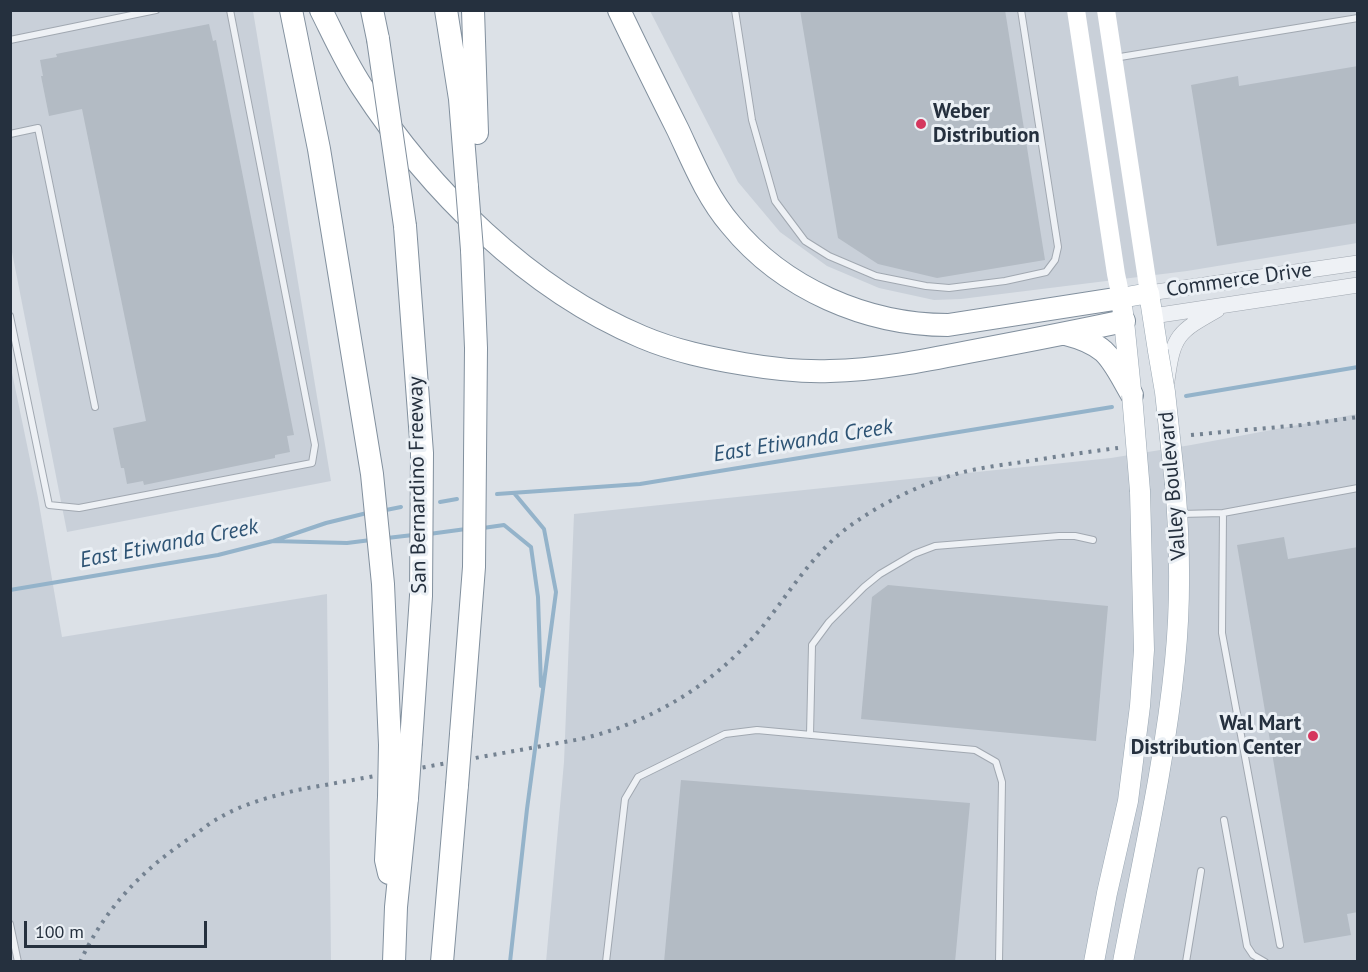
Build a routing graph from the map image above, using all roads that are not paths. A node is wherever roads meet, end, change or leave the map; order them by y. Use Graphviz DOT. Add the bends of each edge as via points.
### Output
graph roads {
  1 [pos="156,10"];
  2 [pos="230,10"];
  3 [pos="291,10"];
  4 [pos="321,10"];
  5 [pos="372,10"];
  6 [pos="446,10"];
  7 [pos="473,10"];
  8 [pos="619,10"];
  9 [pos="735,10"];
  10 [pos="1021,10"];
  11 [pos="1076,10"];
  12 [pos="1106,10"];
  13 [pos="1358,18"];
  14 [pos="10,40"];
  15 [pos="1113,58"];
  16 [pos="10,134"];
  17 [pos="467,187"];
  18 [pos="1358,263"];
  19 [pos="1358,285"];
  20 [pos="1149,293"];
  21 [pos="1121,298"];
  22 [pos="1225,306"];
  23 [pos="10,316"];
  24 [pos="1153,316"];
  25 [pos="1124,321"];
  26 [pos="1065,334"];
  27 [pos="1165,350"];
  28 [pos="1119,357"];
  29 [pos="1132,395"];
  30 [pos="95,407"];
  31 [pos="1358,488"];
  32 [pos="1223,513"];
  33 [pos="1178,514"];
  34 [pos="1093,540"];
  35 [pos="810,735"];
  36 [pos="400,743"];
  37 [pos="1224,820"];
  38 [pos="1201,871"];
  39 [pos="10,924"];
  40 [pos="1280,945"];
  41 [pos="1253,955"];
  42 [pos="18,962"];
  43 [pos="394,962"];
  44 [pos="442,962"];
  45 [pos="606,962"];
  46 [pos="999,962"];
  47 [pos="1094,962"];
  48 [pos="1123,962"];
  49 [pos="1186,962"];
  50 [pos="1248,962"];
  51 [pos="1265,962"];
  1 -- 14 [label="lane"];
  2 -- 23 [label="lane" via="315,445 312,463 79,508 49,505"];
  3 -- 36 [label="highway" via="319,149 372,474"];
  4 -- 26 [label="highway" via="368,95 421,166 452,199 526,270 586,309 642,337 723,361 830,372 906,364"];
  5 -- 36 [label="highway, San Bernardino Freeway, bridge" via="405,226 422,453 421,596"];
  6 -- 17 [label="highway" via="460,99"];
  7 -- 17 [label="highway" via="477,132"];
  8 -- 21 [label="highway" via="708,193 761,257 806,287 827,299 882,318 924,325 948,325"];
  9 -- 10 [label="lane" via="752,120 775,201 806,241 829,256 876,276 949,288 1046,272 1055,260 1058,247"];
  11 -- 21 [label="main road"];
  12 -- 15 [label="main road, Valley Boulevard"];
  13 -- 15 [label="lane"];
  15 -- 20 [label="main road, Valley Boulevard"];
  16 -- 30 [label="lane" via="38,128"];
  17 -- 44 [label="highway, bridge" via="476,348 474,567"];
  18 -- 20 [label="street, Commerce Drive"];
  19 -- 22 [label="street, Commerce Drive"];
  20 -- 21 [label="main road, Commerce Drive"];
  20 -- 24 [label="main road, Valley Boulevard"];
  21 -- 25 [label="main road"];
  22 -- 24 [label="street, Commerce Drive"];
  22 -- 27 [label="street" via="1189,326"];
  24 -- 25 [label="main road, Commerce Drive"];
  24 -- 27 [label="main road, Valley Boulevard"];
  25 -- 26 [label="highway"];
  25 -- 28 [label="main road"];
  26 -- 28 [label="highway"];
  27 -- 33 [label="main road, Valley Boulevard, bridge" via="1165,393"];
  28 -- 29 [label="highway"];
  29 -- 47 [label="main road, Valley Boulevard, bridge" via="1140,491 1144,650 1128,801"];
  31 -- 32 [label="lane"];
  32 -- 33 [label="lane"];
  32 -- 40 [label="lane" via="1221,633"];
  33 -- 48 [label="main road, Valley Boulevard" via="1178,618 1168,719"];
  34 -- 35 [label="lane" via="1059,536 935,546 880,574 829,622 812,645"];
  35 -- 45 [label="lane" via="757,730 724,734 638,777 626,798"];
  35 -- 46 [label="lane" via="975,750 996,762 1002,782"];
  36 -- 43 [label="highway, San Bernardino Freeway, bridge"];
  37 -- 41 [label="lane" via="1247,946"];
  38 -- 49 [label="lane"];
  39 -- 42 [label="lane"];
  41 -- 50 [label="lane"];
  41 -- 51 [label="lane"];
}
